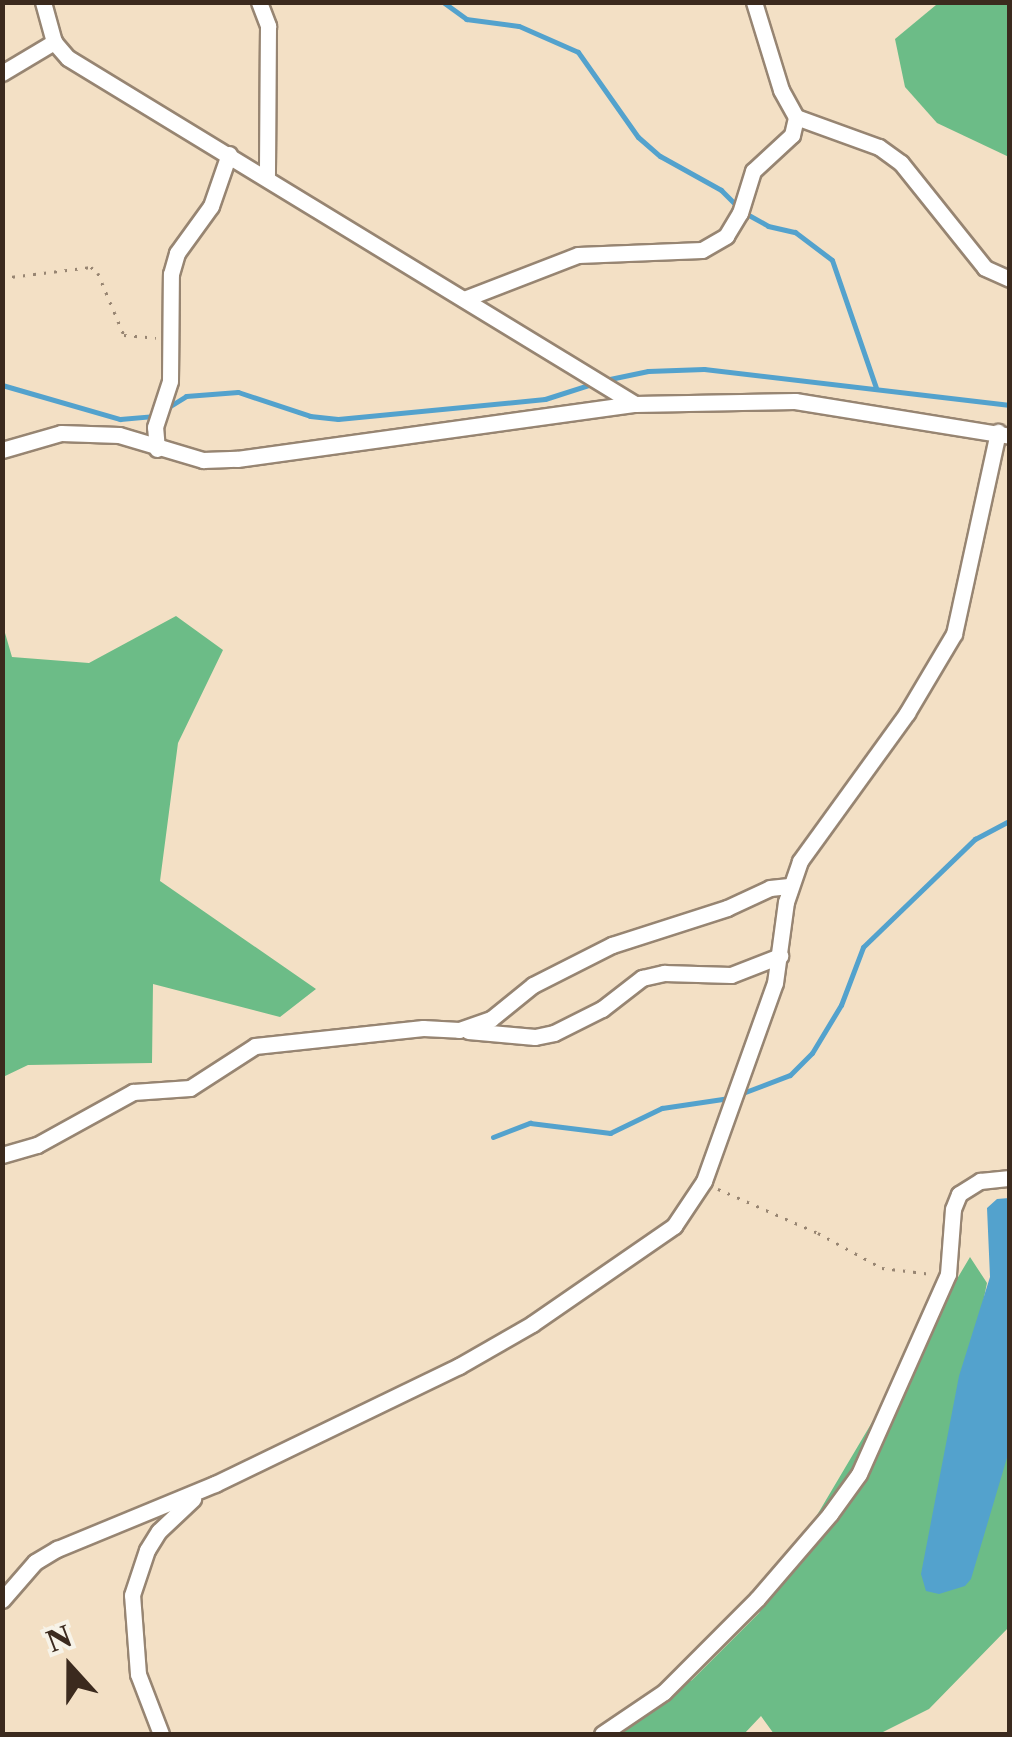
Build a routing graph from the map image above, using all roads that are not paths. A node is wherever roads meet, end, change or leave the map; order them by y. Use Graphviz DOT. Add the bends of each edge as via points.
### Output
graph roads {
  1 [pos="43,2"];
  2 [pos="259,2"];
  3 [pos="754,2"];
  4 [pos="54,42"];
  5 [pos="2,74"];
  6 [pos="796,117"];
  7 [pos="229,154"];
  8 [pos="266,176"];
  9 [pos="1010,278"];
  10 [pos="464,299"];
  11 [pos="635,404"];
  12 [pos="1004,434"];
  13 [pos="157,449"];
  14 [pos="2,450"];
  15 [pos="789,886"];
  16 [pos="780,956"];
  17 [pos="459,1030"];
  18 [pos="2,1155"];
  19 [pos="1010,1178"];
  20 [pos="215,1484"];
  21 [pos="2,1600"];
  22 [pos="161,1734"];
  23 [pos="602,1734"];
  1 -- 4 [label="street"];
  2 -- 8 [label="street" via="268,26"];
  3 -- 6 [label="street"];
  4 -- 5 [label="street"];
  4 -- 7 [label="street" via="68,58"];
  6 -- 9 [label="street" via="879,146 901,163 985,268"];
  6 -- 10 [label="street" via="792,135 754,170 726,236 702,250 578,254"];
  7 -- 8 [label="street"];
  7 -- 13 [label="street" via="211,206 177,253 171,274 170,381 155,427"];
  8 -- 10 [label="street"];
  10 -- 11 [label="street"];
  11 -- 12 [label="street" via="795,400"];
  11 -- 13 [label="street" via="236,459 203,460"];
  12 -- 15 [label="street" via="954,634"];
  13 -- 14 [label="street" via="119,435 61,433"];
  15 -- 16 [label="street"];
  15 -- 17 [label="street" via="612,946 534,985 491,1019"];
  16 -- 17 [label="street" via="731,975 642,978 554,1033"];
  16 -- 20 [label="street" via="704,1181 674,1226 459,1366"];
  17 -- 18 [label="street" via="254,1046 190,1088 132,1092 36,1145"];
  19 -- 23 [label="street" via="980,1181 959,1194 952,1208 948,1274 859,1474 830,1514 758,1600 664,1692"];
  20 -- 21 [label="street" via="56,1549"];
  20 -- 22 [label="street" via="160,1531 132,1595 138,1674"];
}
